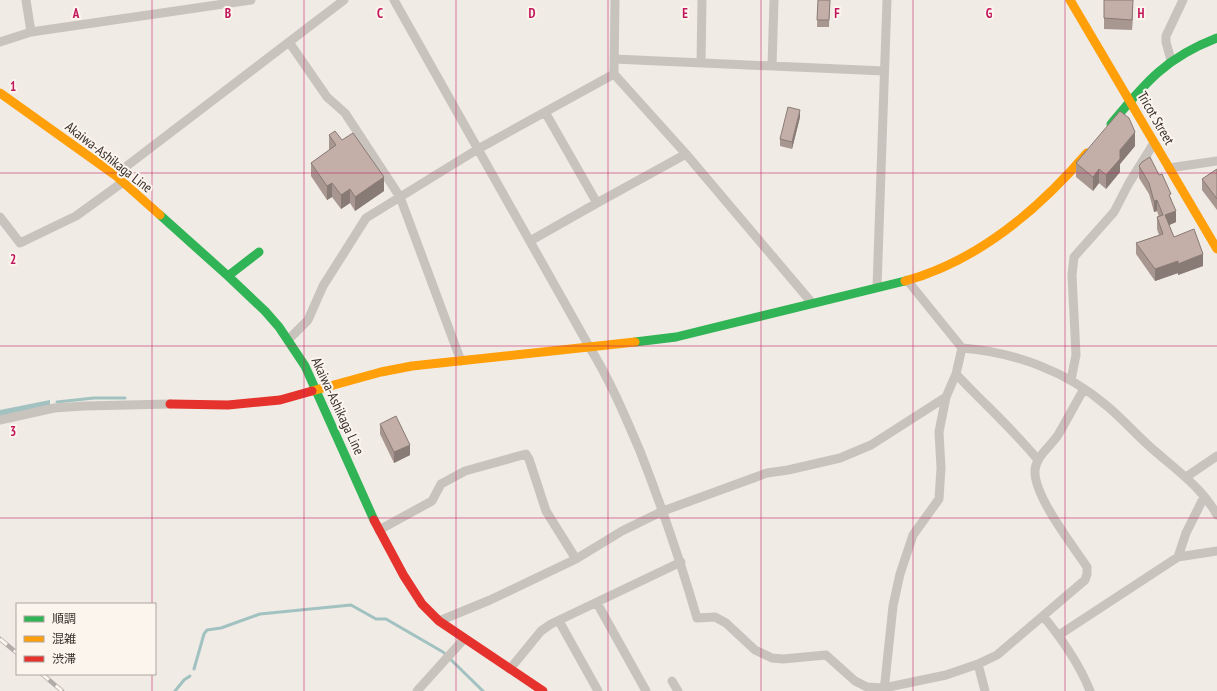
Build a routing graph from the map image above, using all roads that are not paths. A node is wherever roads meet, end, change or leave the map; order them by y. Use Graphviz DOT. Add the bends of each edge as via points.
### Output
graph roads {
  1 [pos="26,0"];
  2 [pos="251,0"];
  3 [pos="344,0"];
  4 [pos="394,0"];
  5 [pos="615,0"];
  6 [pos="702,0"];
  7 [pos="774,0"];
  8 [pos="887,0"];
  9 [pos="1070,0"];
  10 [pos="1183,0"];
  11 [pos="32,32"];
  12 [pos="1217,38"];
  13 [pos="0,42"];
  14 [pos="289,42"];
  15 [pos="614,59"];
  16 [pos="1171,60"];
  17 [pos="701,63"];
  18 [pos="772,66"];
  19 [pos="884,70"];
  20 [pos="614,74"];
  21 [pos="0,93"];
  22 [pos="1129,100"];
  23 [pos="546,112"];
  24 [pos="1107,129"];
  25 [pos="1154,143"];
  26 [pos="1092,147"];
  27 [pos="478,149"];
  28 [pos="686,154"];
  29 [pos="1217,161"];
  30 [pos="1169,168"];
  31 [pos="115,175"];
  32 [pos="123,182"];
  33 [pos="400,197"];
  34 [pos="597,203"];
  35 [pos="0,217"];
  36 [pos="530,241"];
  37 [pos="1217,249"];
  38 [pos="259,252"];
  39 [pos="228,276"];
  40 [pos="907,280"];
  41 [pos="877,287"];
  42 [pos="812,303"];
  43 [pos="288,340"];
  44 [pos="590,348"];
  45 [pos="962,348"];
  46 [pos="461,361"];
  47 [pos="956,374"];
  48 [pos="1071,380"];
  49 [pos="317,389"];
  50 [pos="1084,389"];
  51 [pos="946,397"];
  52 [pos="170,404"];
  53 [pos="0,420"];
  54 [pos="1217,456"];
  55 [pos="1038,460"];
  56 [pos="1186,477"];
  57 [pos="1204,497"];
  58 [pos="663,511"];
  59 [pos="1217,515"];
  60 [pos="379,530"];
  61 [pos="1217,551"];
  62 [pos="1178,557"];
  63 [pos="576,559"];
  64 [pos="681,562"];
  65 [pos="596,603"];
  66 [pos="1043,616"];
  67 [pos="439,621"];
  68 [pos="559,621"];
  69 [pos="1059,635"];
  70 [pos="464,639"];
  71 [pos="978,664"];
  72 [pos="510,669"];
  73 [pos="672,681"];
  74 [pos="884,690"];
  75 [pos="417,691"];
  76 [pos="543,691"];
  77 [pos="598,691"];
  78 [pos="646,691"];
  79 [pos="678,691"];
  80 [pos="985,691"];
  81 [pos="1090,691"];
  1 -- 11 [label="street"];
  2 -- 11 [label="street"];
  3 -- 14 [label="street"];
  4 -- 27 [label="street"];
  5 -- 15 [label="street"];
  6 -- 17 [label="street"];
  7 -- 18 [label="street"];
  8 -- 19 [label="street"];
  9 -- 22 [label="main road, Tricot Street"];
  10 -- 16 [label="street" via="1166,36"];
  11 -- 13 [label="street"];
  12 -- 16 [label="main road" via="1195,46"];
  14 -- 31 [label="street"];
  14 -- 33 [label="street" via="327,97 345,113"];
  15 -- 17 [label="street"];
  15 -- 20 [label="street"];
  16 -- 22 [label="main road" via="1144,82"];
  17 -- 18 [label="street"];
  18 -- 19 [label="street"];
  19 -- 41 [label="street"];
  20 -- 23 [label="street"];
  20 -- 28 [label="street"];
  21 -- 31 [label="main road, Akaiwa-Ashikaga Line"];
  22 -- 24 [label="main road"];
  22 -- 25 [label="main road, Tricot Street"];
  23 -- 27 [label="street"];
  23 -- 34 [label="street"];
  25 -- 30 [label="main road, Tricot Street"];
  25 -- 48 [label="street" via="1114,212 1074,257 1072,275 1076,355"];
  26 -- 40 [label="main road" via="1048,193 1009,226 974,251 937,270"];
  27 -- 33 [label="street"];
  27 -- 36 [label="street"];
  28 -- 34 [label="street"];
  28 -- 42 [label="street"];
  29 -- 30 [label="street"];
  30 -- 37 [label="main road, Tricot Street"];
  31 -- 32 [label="main road, Akaiwa-Ashikaga Line"];
  32 -- 35 [label="street" via="76,216 20,243"];
  32 -- 39 [label="main road, Akaiwa-Ashikaga Line"];
  33 -- 43 [label="street" via="366,218 323,286 308,320"];
  33 -- 46 [label="street"];
  34 -- 36 [label="street"];
  36 -- 44 [label="street"];
  38 -- 39 [label="main road"];
  39 -- 43 [label="main road, Akaiwa-Ashikaga Line" via="265,311"];
  40 -- 41 [label="main road"];
  40 -- 45 [label="street"];
  41 -- 42 [label="main road"];
  42 -- 44 [label="main road" via="676,337"];
  43 -- 49 [label="main road, Akaiwa-Ashikaga Line"];
  44 -- 46 [label="main road"];
  44 -- 58 [label="street" via="607,375"];
  45 -- 47 [label="street"];
  45 -- 48 [label="street" via="1021,357"];
  46 -- 49 [label="main road" via="412,366"];
  47 -- 51 [label="street"];
  47 -- 55 [label="street" via="1019,436"];
  48 -- 50 [label="street"];
  49 -- 52 [label="main road" via="261,402 228,405"];
  49 -- 60 [label="main road, Akaiwa-Ashikaga Line"];
  50 -- 55 [label="street" via="1057,435"];
  50 -- 56 [label="street" via="1107,405"];
  51 -- 58 [label="street" via="871,445 840,458 767,473"];
  51 -- 74 [label="street" via="939,432 939,499 914,535 900,574 893,606"];
  52 -- 53 [label="street" via="54,408"];
  54 -- 56 [label="street"];
  55 -- 66 [label="street" via="1035,470 1036,482 1051,514 1087,567 1085,580"];
  56 -- 57 [label="street"];
  57 -- 59 [label="street"];
  57 -- 62 [label="street" via="1186,533"];
  58 -- 63 [label="street" via="622,531"];
  58 -- 64 [label="street"];
  60 -- 63 [label="street" via="432,501 441,484 465,471 526,454 546,511"];
  60 -- 67 [label="main road, Akaiwa-Ashikaga Line" via="422,604"];
  61 -- 62 [label="street"];
  62 -- 69 [label="street"];
  63 -- 67 [label="street"];
  64 -- 65 [label="street"];
  64 -- 74 [label="street" via="697,618 715,617 726,623 755,650 772,658 826,655 854,681 867,687"];
  65 -- 68 [label="street"];
  65 -- 78 [label="street"];
  66 -- 69 [label="street"];
  66 -- 71 [label="street" via="997,655"];
  67 -- 70 [label="main road, Akaiwa-Ashikaga Line"];
  68 -- 72 [label="street" via="541,632"];
  68 -- 77 [label="street"];
  69 -- 81 [label="street"];
  70 -- 72 [label="main road, Akaiwa-Ashikaga Line"];
  70 -- 75 [label="street"];
  71 -- 74 [label="street" via="946,675"];
  71 -- 80 [label="street"];
  72 -- 76 [label="main road, Akaiwa-Ashikaga Line"];
  73 -- 79 [label="street"];
}
